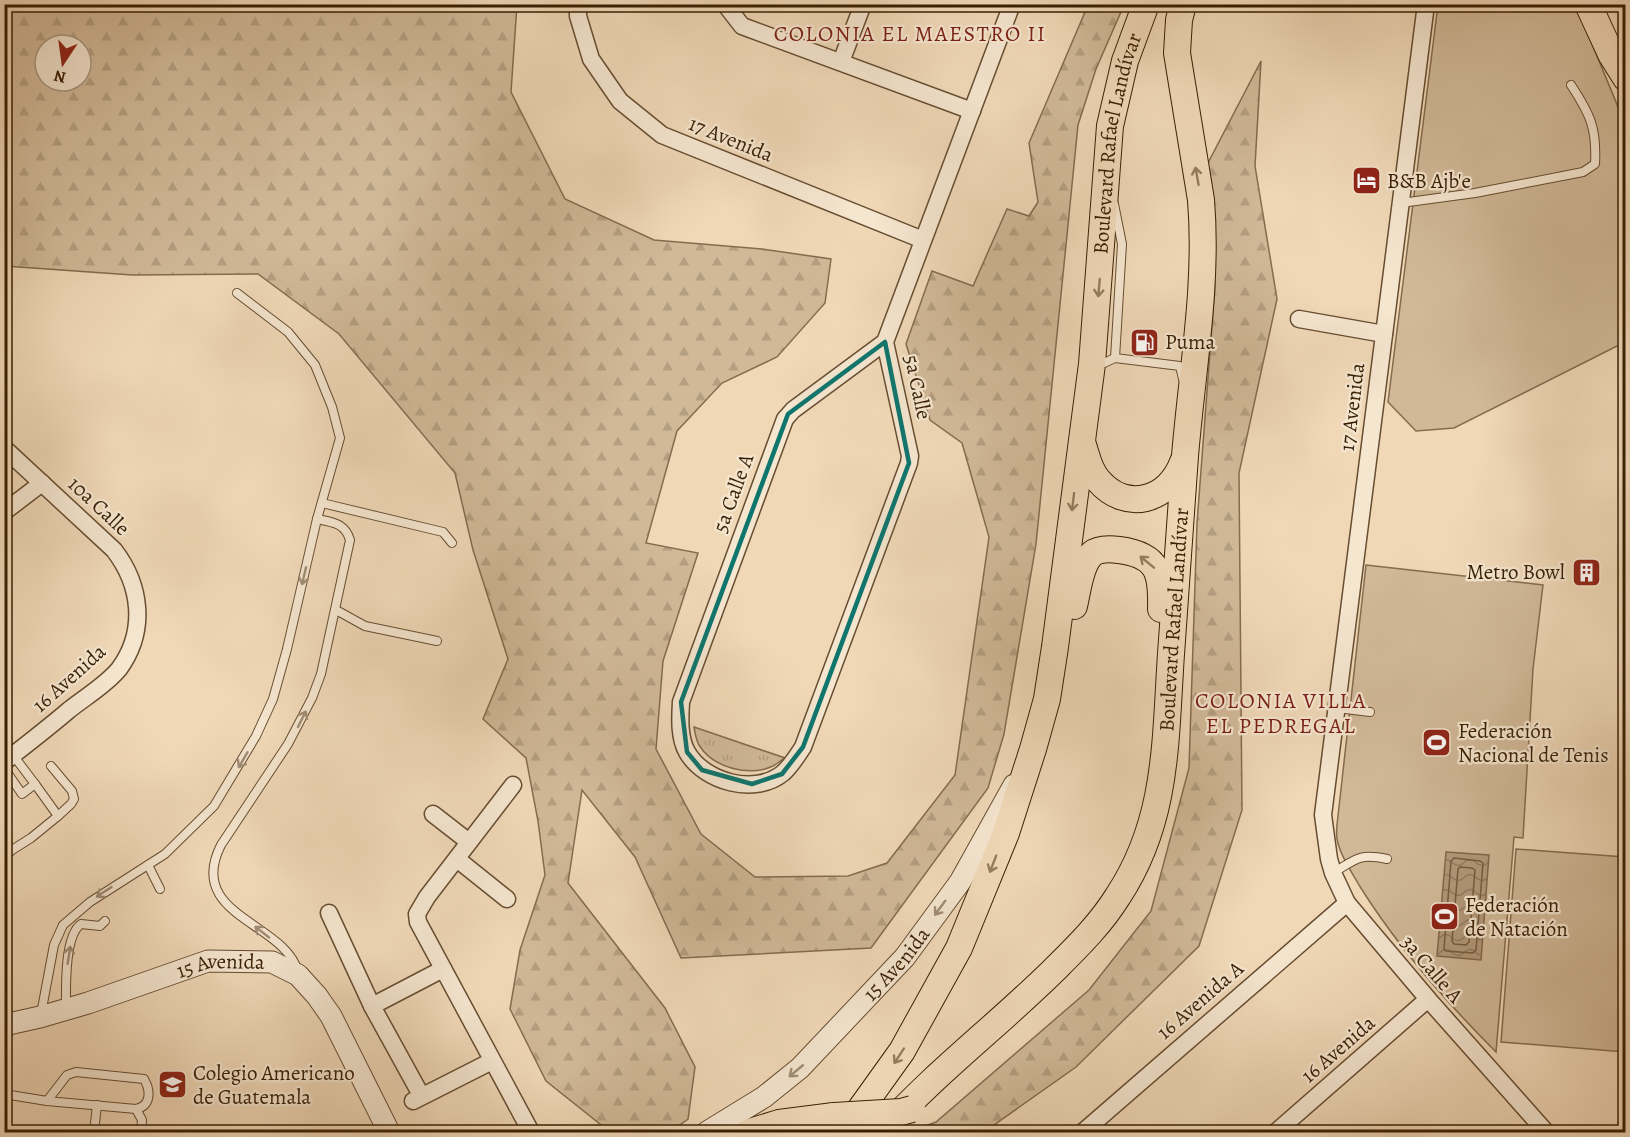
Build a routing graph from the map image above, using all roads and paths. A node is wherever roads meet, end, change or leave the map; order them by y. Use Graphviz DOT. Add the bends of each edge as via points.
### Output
graph roads {
  1 [pos="725,4"];
  2 [pos="862,4"];
  3 [pos="1012,4"];
  4 [pos="1146,4"];
  5 [pos="1183,4"];
  6 [pos="1426,4"];
  7 [pos="1587,4"];
  8 [pos="1604,4"];
  9 [pos="1620,4"];
  10 [pos="1626,8"];
  11 [pos="578,10"];
  12 [pos="1626,55"];
  13 [pos="841,62"];
  14 [pos="1626,78"];
  15 [pos="1571,85"];
  16 [pos="972,111"];
  17 [pos="1401,203"];
  18 [pos="923,240"];
  19 [pos="237,293"];
  20 [pos="1299,319"];
  21 [pos="1384,334"];
  22 [pos="885,342"];
  23 [pos="1185,354"];
  24 [pos="1104,361"];
  25 [pos="1183,377"];
  26 [pos="1082,439"];
  27 [pos="4,448"];
  28 [pos="1185,454"];
  29 [pos="42,483"];
  30 [pos="322,503"];
  31 [pos="4,512"];
  32 [pos="317,519"];
  33 [pos="452,543"];
  34 [pos="336,610"];
  35 [pos="138,612"];
  36 [pos="437,641"];
  37 [pos="1169,686"];
  38 [pos="1047,699"];
  39 [pos="681,702"];
  40 [pos="1337,708"];
  41 [pos="1370,712"];
  42 [pos="1033,749"];
  43 [pos="7,762"];
  44 [pos="51,766"];
  45 [pos="35,784"];
  46 [pos="513,785"];
  47 [pos="433,814"];
  48 [pos="1323,815"];
  49 [pos="58,816"];
  50 [pos="470,842"];
  51 [pos="4,858"];
  52 [pos="456,859"];
  53 [pos="1387,859"];
  54 [pos="148,865"];
  55 [pos="1333,873"];
  56 [pos="160,890"];
  57 [pos="507,899"];
  58 [pos="1347,903"];
  59 [pos="329,913"];
  60 [pos="103,924"];
  61 [pos="443,969"];
  62 [pos="298,975"];
  63 [pos="1428,999"];
  64 [pos="372,1006"];
  65 [pos="66,1010"];
  66 [pos="40,1017"];
  67 [pos="4,1025"];
  68 [pos="492,1061"];
  69 [pos="4,1094"];
  70 [pos="46,1101"];
  71 [pos="97,1105"];
  72 [pos="136,1109"];
  73 [pos="94,1132"];
  74 [pos="141,1132"];
  75 [pos="389,1132"];
  76 [pos="531,1132"];
  77 [pos="707,1132"];
  78 [pos="750,1132"];
  79 [pos="844,1132"];
  80 [pos="882,1132"];
  81 [pos="1083,1132"];
  82 [pos="1276,1132"];
  83 [pos="1546,1132"];
  1 -- 13 [label="street" via="742,26"];
  2 -- 13 [label="street"];
  3 -- 16 [label="street, 5a Calle"];
  4 -- 24 [label="main road, Boulevard Rafael Landívar, one-way" via="1125,61 1110,126"];
  28 -- 5 [label="main road, Boulevard Rafael Landívar, one-way" via="1200,306 1197,230 1201,200 1177,53"];
  6 -- 17 [label="street, 17 Avenida"];
  7 -- 14 [label="main road"];
  8 -- 12 [label="main road"];
  9 -- 10 [label="path"];
  11 -- 18 [label="street, 17 Avenida" via="591,59 620,101 662,135"];
  13 -- 16 [label="street"];
  15 -- 17 [label="lane" via="1588,112 1596,145 1595,164 1583,172"];
  16 -- 18 [label="street, 5a Calle"];
  17 -- 21 [label="street, 17 Avenida"];
  18 -- 22 [label="street, 5a Calle"];
  19 -- 30 [label="lane" via="288,332 315,365 340,438"];
  20 -- 21 [label="street"];
  21 -- 40 [label="street, 17 Avenida"];
  22 -- 39 [label="street, 5a Calle A" via="785,418"];
  22 -- 39 [label="street, 5a Calle" via="909,464 803,747 782,774 768,780 752,784 716,777 702,770 687,752 680,728"];
  23 -- 25 [label="lane"];
  24 -- 25 [label="lane" via="1180,366"];
  24 -- 26 [label="main road, Boulevard Rafael Landívar"];
  25 -- 28 [label="lane" via="1177,444"];
  26 -- 28 [label="main road" via="1096,478 1107,489 1131,499 1148,498 1168,487"];
  26 -- 38 [label="main road, Boulevard Rafael Landívar, one-way"];
  27 -- 29 [label="street, 10a Calle"];
  28 -- 37 [label="main road, Boulevard Rafael Landívar"];
  29 -- 31 [label="street"];
  29 -- 35 [label="street, 10a Calle" via="114,549 133,580"];
  30 -- 32 [label="lane"];
  30 -- 33 [label="lane" via="443,532"];
  32 -- 34 [label="lane" via="339,524 350,540"];
  32 -- 54 [label="lane, one-way" via="273,699 256,736 214,806 165,854"];
  34 -- 36 [label="lane" via="364,626"];
  62 -- 34 [label="lane, one-way" via="295,962 282,948 225,903 216,886 214,869 221,845 288,744 312,698"];
  35 -- 43 [label="street, 16 Avenida" via="134,640 118,670"];
  37 -- 38 [label="main road, one-way" via="1160,646 1161,583 1155,568 1137,554 1103,549 1091,554 1083,569 1064,662"];
  37 -- 78 [label="main road, bridge" via="1175,716 1175,765 1166,822 1138,894 1086,962 927,1102 901,1112 794,1120"];
  37 -- 80 [label="main road, Boulevard Rafael Landívar" via="1163,771 1153,824 1139,861 1118,897 1093,932 907,1104"];
  38 -- 42 [label="main road, Boulevard Rafael Landívar"];
  40 -- 41 [label="lane"];
  40 -- 48 [label="street, 17 Avenida"];
  42 -- 77 [label="street, 15 Avenida, one-way" via="960,882 905,957 800,1068 764,1097"];
  42 -- 79 [label="main road, Boulevard Rafael Landívar, one-way" via="1006,832 959,948 902,1051"];
  43 -- 45 [label="lane"];
  43 -- 45 [label="lane" via="22,794"];
  44 -- 49 [label="lane" via="72,791 74,800"];
  45 -- 49 [label="lane"];
  46 -- 50 [label="street"];
  47 -- 50 [label="street"];
  48 -- 55 [label="street, 3a Calle A"];
  49 -- 51 [label="lane"];
  50 -- 52 [label="street"];
  52 -- 57 [label="street"];
  52 -- 61 [label="street" via="417,914"];
  53 -- 55 [label="lane" via="1370,855 1358,858"];
  54 -- 56 [label="lane"];
  54 -- 66 [label="lane, one-way" via="90,902 63,925 54,945"];
  55 -- 58 [label="street, 3a Calle A"];
  58 -- 63 [label="street, 3a Calle A"];
  58 -- 81 [label="street, 16 Avenida A"];
  59 -- 64 [label="street"];
  65 -- 60 [label="lane, one-way" via="72,934 81,924"];
  61 -- 64 [label="street"];
  61 -- 68 [label="street"];
  62 -- 65 [label="street, 15 Avenida" via="272,962 208,961"];
  62 -- 75 [label="street, 15 Avenida" via="331,1016"];
  63 -- 82 [label="street, 16 Avenida"];
  63 -- 83 [label="street, 3a Calle A"];
  64 -- 68 [label="street" via="417,1098"];
  65 -- 66 [label="street, 15 Avenida"];
  66 -- 67 [label="street, 15 Avenida"];
  68 -- 76 [label="street"];
  69 -- 70 [label="lane"];
  70 -- 71 [label="lane"];
  70 -- 72 [label="lane" via="67,1075 76,1072 144,1079 149,1098 143,1108"];
  71 -- 72 [label="lane"];
  71 -- 73 [label="lane"];
  72 -- 74 [label="lane" via="142,1120"];
}
